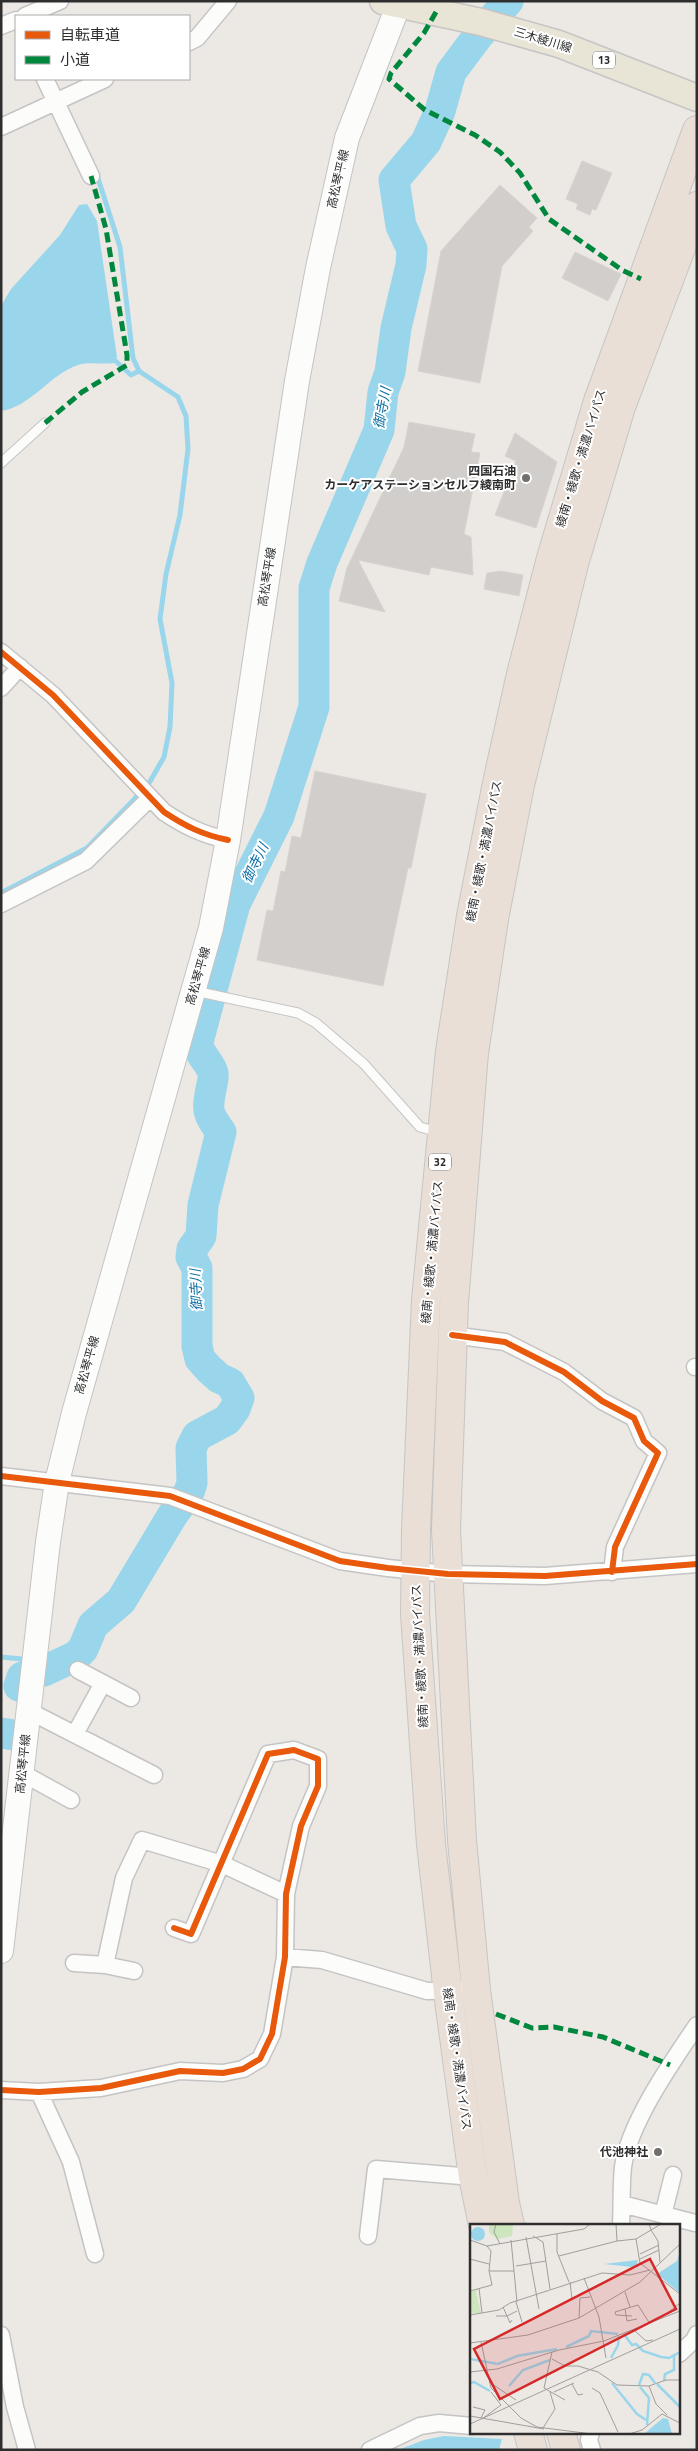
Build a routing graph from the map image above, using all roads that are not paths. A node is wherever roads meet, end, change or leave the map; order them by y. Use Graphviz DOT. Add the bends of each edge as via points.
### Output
graph roads {
  1 [pos="60,1"];
  2 [pos="228,1"];
  3 [pos="394,2"];
  4 [pos="27,15"];
  5 [pos="15,20"];
  6 [pos="1,26"];
  7 [pos="190,42"];
  8 [pos="45,80"];
  9 [pos="103,80"];
  10 [pos="697,98"];
  11 [pos="55,101"];
  12 [pos="1,127"];
  13 [pos="697,130"];
  14 [pos="91,176"];
  15 [pos="697,206"];
  16 [pos="45,424"];
  17 [pos="1,463"];
  18 [pos="1,652"];
  19 [pos="20,667"];
  20 [pos="1,688"];
  21 [pos="145,793"];
  22 [pos="228,840"];
  23 [pos="1,904"];
  24 [pos="205,993"];
  25 [pos="443,1133"];
  26 [pos="452,1335"];
  27 [pos="1,1476"];
  28 [pos="57,1482"];
  29 [pos="697,1564"];
  30 [pos="416,1572"];
  31 [pos="612,1572"];
  32 [pos="448,1574"];
  33 [pos="78,1670"];
  34 [pos="103,1683"];
  35 [pos="131,1698"];
  36 [pos="29,1711"];
  37 [pos="75,1734"];
  38 [pos="22,1773"];
  39 [pos="154,1775"];
  40 [pos="71,1800"];
  41 [pos="222,1864"];
  42 [pos="6,1870"];
  43 [pos="286,1894"];
  44 [pos="174,1928"];
  45 [pos="1,1951"];
  46 [pos="285,1957"];
  47 [pos="74,1963"];
  48 [pos="105,1965"];
  49 [pos="134,1971"];
  50 [pos="476,1990"];
  51 [pos="448,1993"];
  52 [pos="697,2025"];
  53 [pos="1,2090"];
  54 [pos="39,2092"];
  55 [pos="673,2175"];
  56 [pos="473,2177"];
  57 [pos="622,2204"];
  58 [pos="663,2215"];
  59 [pos="695,2223"];
  60 [pos="483,2224"];
  61 [pos="510,2224"];
  62 [pos="621,2224"];
  63 [pos="368,2236"];
  64 [pos="95,2254"];
  65 [pos="697,2334"];
  66 [pos="1,2335"];
  67 [pos="680,2353"];
  68 [pos="470,2426"];
  69 [pos="529,2434"];
  70 [pos="562,2434"];
  71 [pos="591,2434"];
  72 [pos="27,2450"];
  73 [pos="370,2450"];
  74 [pos="534,2450"];
  75 [pos="566,2450"];
  76 [pos="592,2450"];
  1 -- 4 [label="street"];
  2 -- 7 [label="street" via="197,38"];
  3 -- 10 [label="main road, 三木綾川線 / 13" via="508,29 589,54"];
  3 -- 22 [label="main road, 高松琴平線" via="347,138 318,268 297,381"];
  5 -- 6 [label="street"];
  8 -- 11 [label="street"];
  9 -- 11 [label="street"];
  11 -- 12 [label="street"];
  11 -- 14 [label="street"];
  13 -- 25 [label="highway, 綾南・綾歌・満濃バイパス / 32" via="598,401 523,666 471,916 450,1051"];
  15 -- 26 [label="highway, 綾南・綾歌・満濃バイパス / 32" via="621,407 574,564 520,785 494,919 474,1053"];
  16 -- 17 [label="lane"];
  18 -- 19 [label="street"];
  19 -- 20 [label="street"];
  19 -- 21 [label="street" via="53,695"];
  21 -- 22 [label="street" via="183,825 205,835"];
  21 -- 23 [label="street" via="86,860"];
  22 -- 24 [label="main road, 高松琴平線" via="211,928"];
  24 -- 25 [label="lane" via="298,1013 316,1023 364,1064 420,1127"];
  24 -- 28 [label="main road, 高松琴平線" via="76,1404"];
  25 -- 30 [label="highway, 綾南・綾歌・満濃バイパス / 32" via="426,1300"];
  26 -- 31 [label="street" via="505,1342 564,1372 602,1401 634,1418 644,1441 658,1453 615,1546"];
  26 -- 32 [label="highway, 綾南・綾歌・満濃バイパス / 32" via="446,1530"];
  27 -- 28 [label="street"];
  28 -- 30 [label="street" via="170,1496 340,1561"];
  28 -- 36 [label="main road, 高松琴平線"];
  29 -- 31 [label="street"];
  30 -- 32 [label="street"];
  30 -- 51 [label="highway, 綾南・綾歌・満濃バイパス / 32" via="415,1614 430,1834"];
  31 -- 32 [label="street" via="545,1576"];
  32 -- 50 [label="highway, 綾南・綾歌・満濃バイパス / 32" via="462,1840"];
  33 -- 34 [label="street"];
  34 -- 35 [label="street"];
  34 -- 37 [label="street"];
  36 -- 37 [label="street"];
  36 -- 38 [label="main road, 高松琴平線"];
  37 -- 39 [label="street"];
  38 -- 40 [label="street"];
  38 -- 42 [label="main road, 高松琴平線"];
  41 -- 43 [label="street"];
  41 -- 43 [label="street" via="268,1754 294,1750 318,1759 318,1786 301,1826"];
  41 -- 44 [label="street" via="191,1934"];
  41 -- 48 [label="street" via="142,1840 124,1878"];
  42 -- 45 [label="main road, 高松琴平線"];
  43 -- 46 [label="street"];
  46 -- 51 [label="street" via="322,1960 426,1991"];
  46 -- 54 [label="street" via="272,2034 260,2059 243,2069 223,2073 180,2071 100,2088"];
  47 -- 48 [label="street"];
  48 -- 49 [label="street"];
  50 -- 51 [label="street"];
  50 -- 61 [label="highway, 綾南・綾歌・満濃バイパス / 32"];
  51 -- 56 [label="highway, 綾南・綾歌・満濃バイパス / 32"];
  52 -- 57 [label="street" via="633,2133 623,2166"];
  53 -- 54 [label="street"];
  54 -- 64 [label="street" via="71,2162"];
  55 -- 58 [label="street"];
  56 -- 60 [label="highway, 綾南・綾歌・満濃バイパス / 32"];
  56 -- 63 [label="street" via="376,2169"];
  57 -- 58 [label="street"];
  57 -- 62 [label="street"];
  58 -- 59 [label="street"];
  65 -- 67 [label="street"];
  66 -- 72 [label="street"];
  68 -- 73 [label="street" via="439,2423 420,2426"];
  69 -- 74 [label="highway"];
  70 -- 75 [label="highway"];
  71 -- 76 [label="street" via="589,2440"];
}
